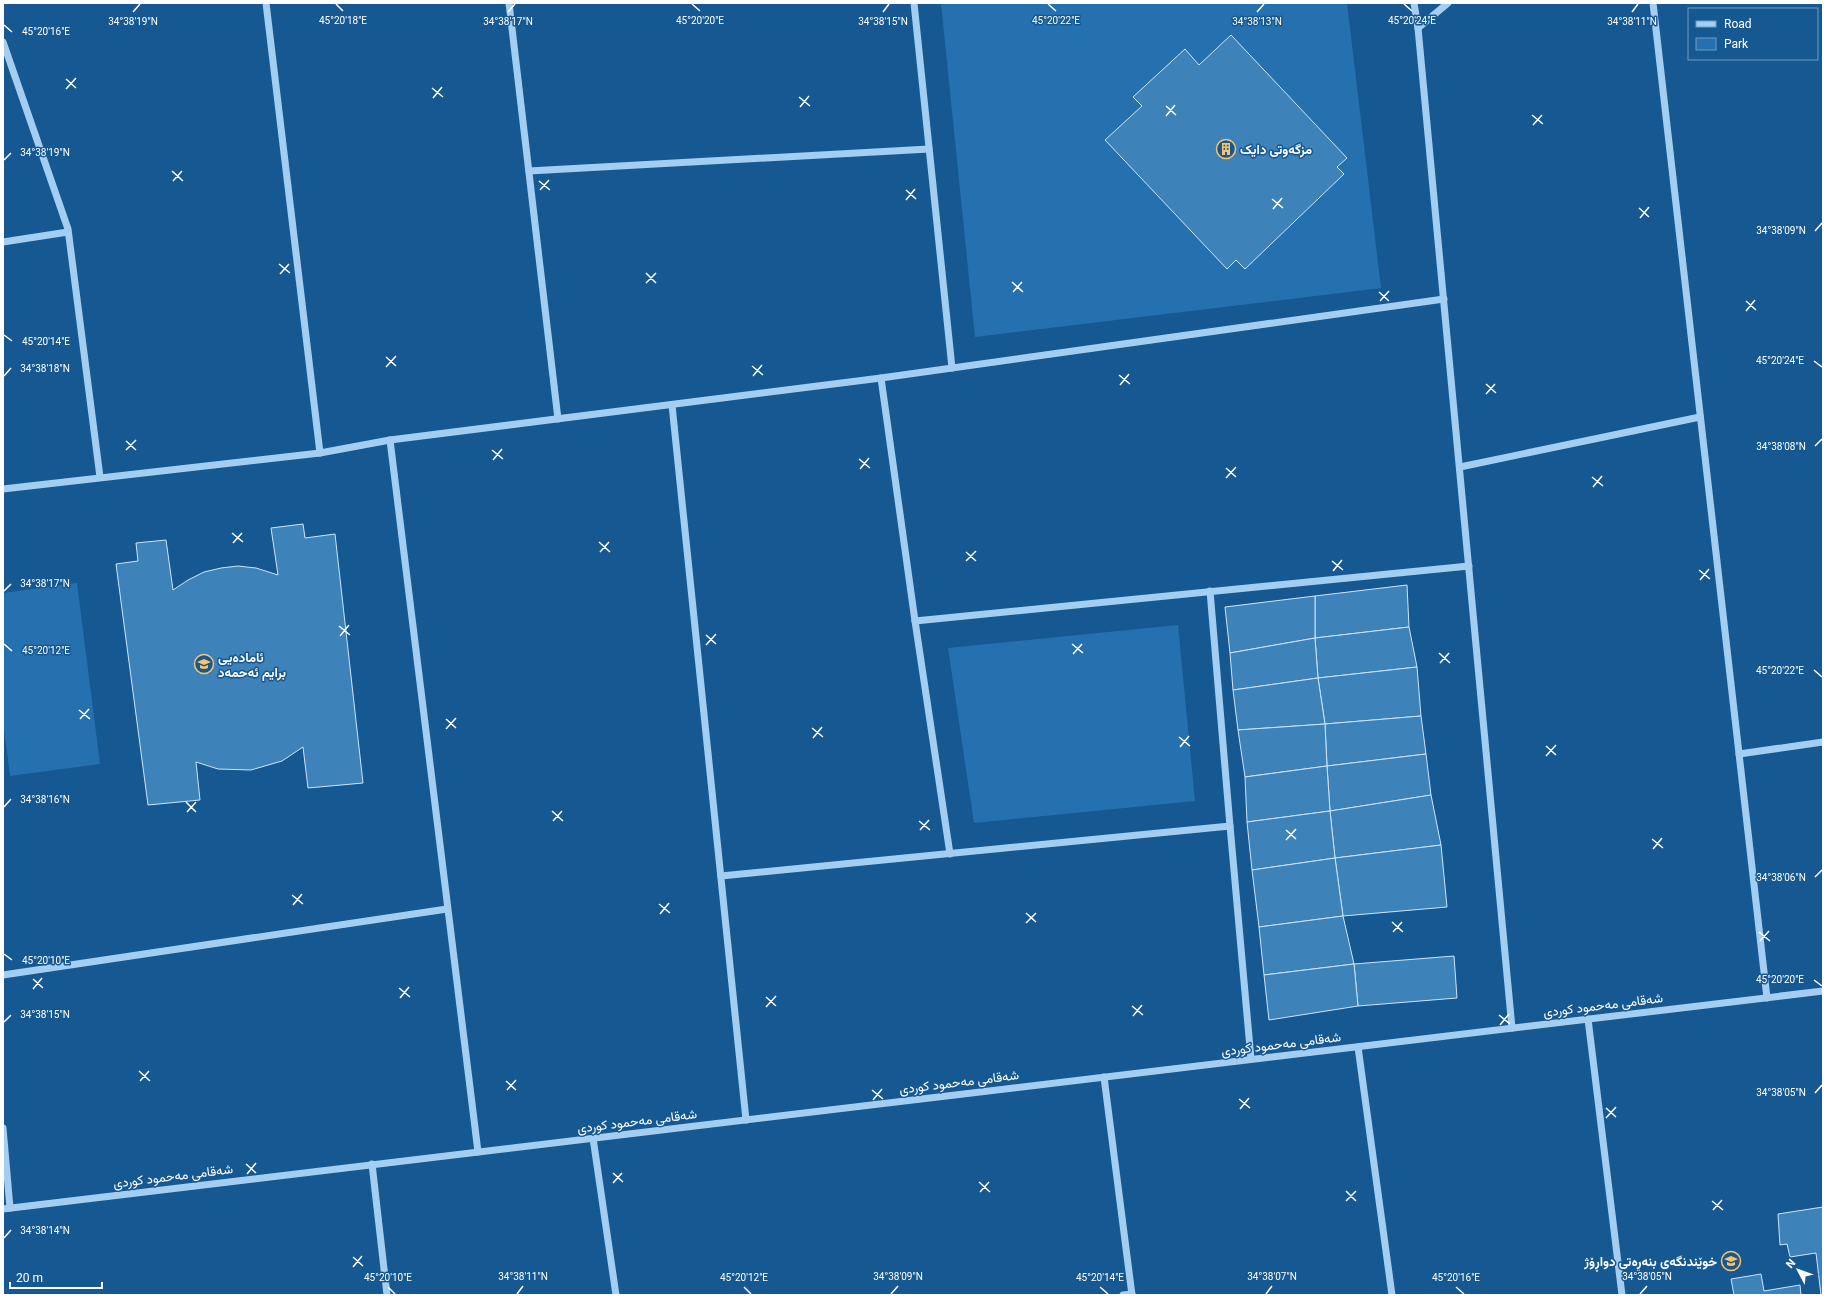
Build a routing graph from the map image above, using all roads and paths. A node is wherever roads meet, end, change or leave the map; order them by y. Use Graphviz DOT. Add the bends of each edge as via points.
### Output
graph roads {
  1 [pos="266,3"];
  2 [pos="509,3"];
  3 [pos="914,3"];
  4 [pos="1414,3"];
  5 [pos="1448,3"];
  6 [pos="1653,3"];
  7 [pos="1418,28"];
  8 [pos="3,42"];
  9 [pos="929,149"];
  10 [pos="529,171"];
  11 [pos="68,232"];
  12 [pos="3,242"];
  13 [pos="1444,299"];
  14 [pos="952,368"];
  15 [pos="881,378"];
  16 [pos="672,405"];
  17 [pos="1700,417"];
  18 [pos="558,419"];
  19 [pos="390,440"];
  20 [pos="320,453"];
  21 [pos="1460,467"];
  22 [pos="100,477"];
  23 [pos="3,489"];
  24 [pos="1469,566"];
  25 [pos="1210,591"];
  26 [pos="915,620"];
  27 [pos="1823,742"];
  28 [pos="1739,754"];
  29 [pos="1230,826"];
  30 [pos="950,854"];
  31 [pos="720,876"];
  32 [pos="447,909"];
  33 [pos="3,975"];
  34 [pos="1823,991"];
  35 [pos="1767,998"];
  36 [pos="1588,1019"];
  37 [pos="1512,1028"];
  38 [pos="1358,1047"];
  39 [pos="1251,1059"];
  40 [pos="1104,1077"];
  41 [pos="746,1120"];
  42 [pos="3,1128"];
  43 [pos="593,1138"];
  44 [pos="478,1152"];
  45 [pos="372,1164"];
  46 [pos="7,1208"];
  47 [pos="1132,1294"];
  48 [pos="387,1295"];
  49 [pos="616,1295"];
  50 [pos="1124,1295"];
  51 [pos="1392,1295"];
  52 [pos="1622,1295"];
  1 -- 20 [label="street"];
  2 -- 10 [label="street"];
  3 -- 9 [label="street"];
  4 -- 7 [label="street"];
  5 -- 7 [label="street"];
  6 -- 17 [label="street"];
  7 -- 13 [label="street"];
  8 -- 11 [label="street"];
  9 -- 10 [label="street"];
  9 -- 14 [label="street"];
  10 -- 18 [label="street"];
  11 -- 12 [label="street"];
  11 -- 22 [label="street"];
  13 -- 14 [label="street"];
  13 -- 21 [label="street"];
  14 -- 15 [label="street"];
  15 -- 16 [label="street"];
  15 -- 26 [label="street"];
  16 -- 18 [label="street"];
  16 -- 31 [label="street"];
  17 -- 21 [label="street"];
  17 -- 28 [label="street"];
  18 -- 19 [label="street"];
  19 -- 20 [label="street"];
  19 -- 32 [label="street"];
  20 -- 22 [label="street"];
  21 -- 24 [label="street"];
  22 -- 23 [label="street"];
  24 -- 25 [label="street"];
  24 -- 37 [label="street"];
  25 -- 26 [label="street"];
  25 -- 29 [label="street"];
  26 -- 30 [label="street"];
  27 -- 28 [label="street"];
  28 -- 35 [label="street"];
  29 -- 30 [label="street"];
  29 -- 39 [label="street"];
  30 -- 31 [label="street"];
  31 -- 41 [label="street"];
  32 -- 33 [label="street"];
  32 -- 44 [label="street"];
  34 -- 35 [label="street, شەقامی مەحمود کوردی"];
  35 -- 36 [label="street, شەقامی مەحمود کوردی"];
  36 -- 37 [label="street, شەقامی مەحمود کوردی"];
  36 -- 52 [label="street"];
  37 -- 38 [label="street, شەقامی مەحمود کوردی"];
  38 -- 39 [label="street, شەقامی مەحمود کوردی"];
  38 -- 51 [label="street"];
  39 -- 40 [label="street, شەقامی مەحمود کوردی"];
  40 -- 41 [label="street, شەقامی مەحمود کوردی"];
  40 -- 47 [label="street"];
  41 -- 43 [label="street, شەقامی مەحمود کوردی"];
  42 -- 46 [label="street"];
  43 -- 44 [label="street, شەقامی مەحمود کوردی"];
  43 -- 49 [label="street"];
  44 -- 45 [label="street, شەقامی مەحمود کوردی"];
  45 -- 46 [label="street, شەقامی مەحمود کوردی"];
  45 -- 48 [label="street"];
  47 -- 50 [label="street"];
}
